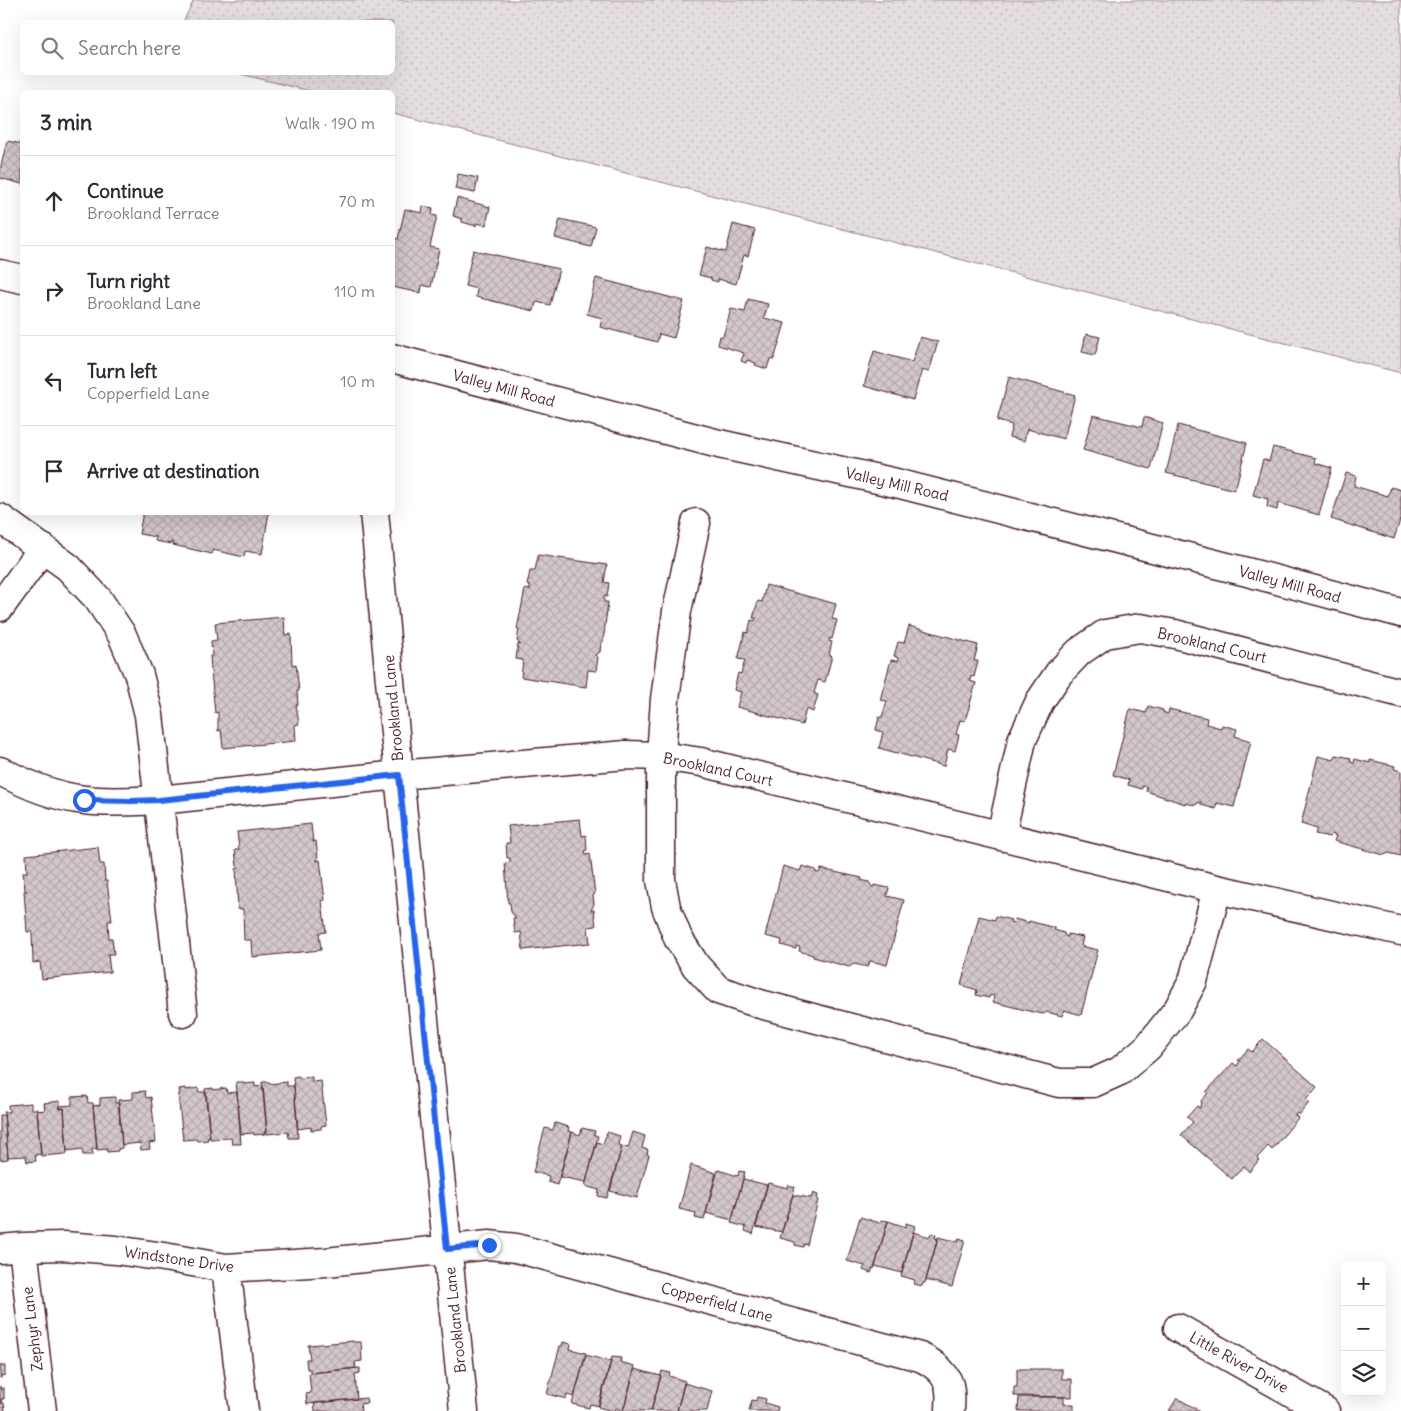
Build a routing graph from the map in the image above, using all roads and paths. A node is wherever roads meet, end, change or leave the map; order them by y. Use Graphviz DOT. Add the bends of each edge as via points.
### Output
graph roads {
  1 [pos="0,274"];
  2 [pos="20,279"];
  3 [pos="395,359"];
  4 [pos="374,515"];
  5 [pos="0,518"];
  6 [pos="696,524"];
  7 [pos="43,548"];
  8 [pos="0,607"];
  9 [pos="1401,614"];
  10 [pos="1401,693"];
  11 [pos="662,756"];
  12 [pos="0,771"];
  13 [pos="399,775"];
  14 [pos="159,800"];
  15 [pos="1001,836"];
  16 [pos="1217,889"];
  17 [pos="1401,931"];
  18 [pos="183,1013"];
  19 [pos="12,1248"];
  20 [pos="447,1249"];
  21 [pos="226,1268"];
  22 [pos="1178,1328"];
  23 [pos="42,1411"];
  24 [pos="244,1411"];
  25 [pos="464,1411"];
  26 [pos="950,1411"];
  27 [pos="1325,1411"];
  1 -- 2 [label="street"];
  3 -- 9 [label="street, Valley Mill Road" via="719,444 896,483"];
  4 -- 13 [label="street, Brookland Lane"];
  5 -- 7 [label="street"];
  6 -- 11 [label="street" via="677,611 665,699"];
  7 -- 8 [label="street"];
  7 -- 14 [label="street" via="68,567 98,599 122,635 139,675 149,715"];
  10 -- 15 [label="street, Brookland Court" via="1175,634 1140,628 1105,634 1079,652 1059,673 1040,701 1022,740"];
  11 -- 13 [label="street, Brookland Court" via="626,755"];
  11 -- 15 [label="street, Brookland Court" via="701,762"];
  11 -- 16 [label="street" via="662,880 666,907 678,938 696,966 718,990 1059,1083 1093,1083 1120,1071 1148,1047 1178,1010 1193,981"];
  12 -- 14 [label="street, Brookland Court" via="26,784 84,800"];
  13 -- 14 [label="street, Brookland Court"];
  13 -- 20 [label="street, Brookland Lane"];
  14 -- 18 [label="street"];
  15 -- 16 [label="street, Brookland Court"];
  16 -- 17 [label="street, Brookland Court"];
  19 -- 21 [label="street, Windstone Drive" via="64,1246 116,1250"];
  19 -- 23 [label="street, Zephyr Lane"];
  20 -- 21 [label="street, Windstone Drive" via="326,1262"];
  20 -- 25 [label="street, Brookland Lane"];
  20 -- 26 [label="street, Copperfield Lane" via="489,1245 516,1248 920,1357 943,1373 950,1389"];
  21 -- 24 [label="street"];
  22 -- 27 [label="street, Little River Drive"];
}
